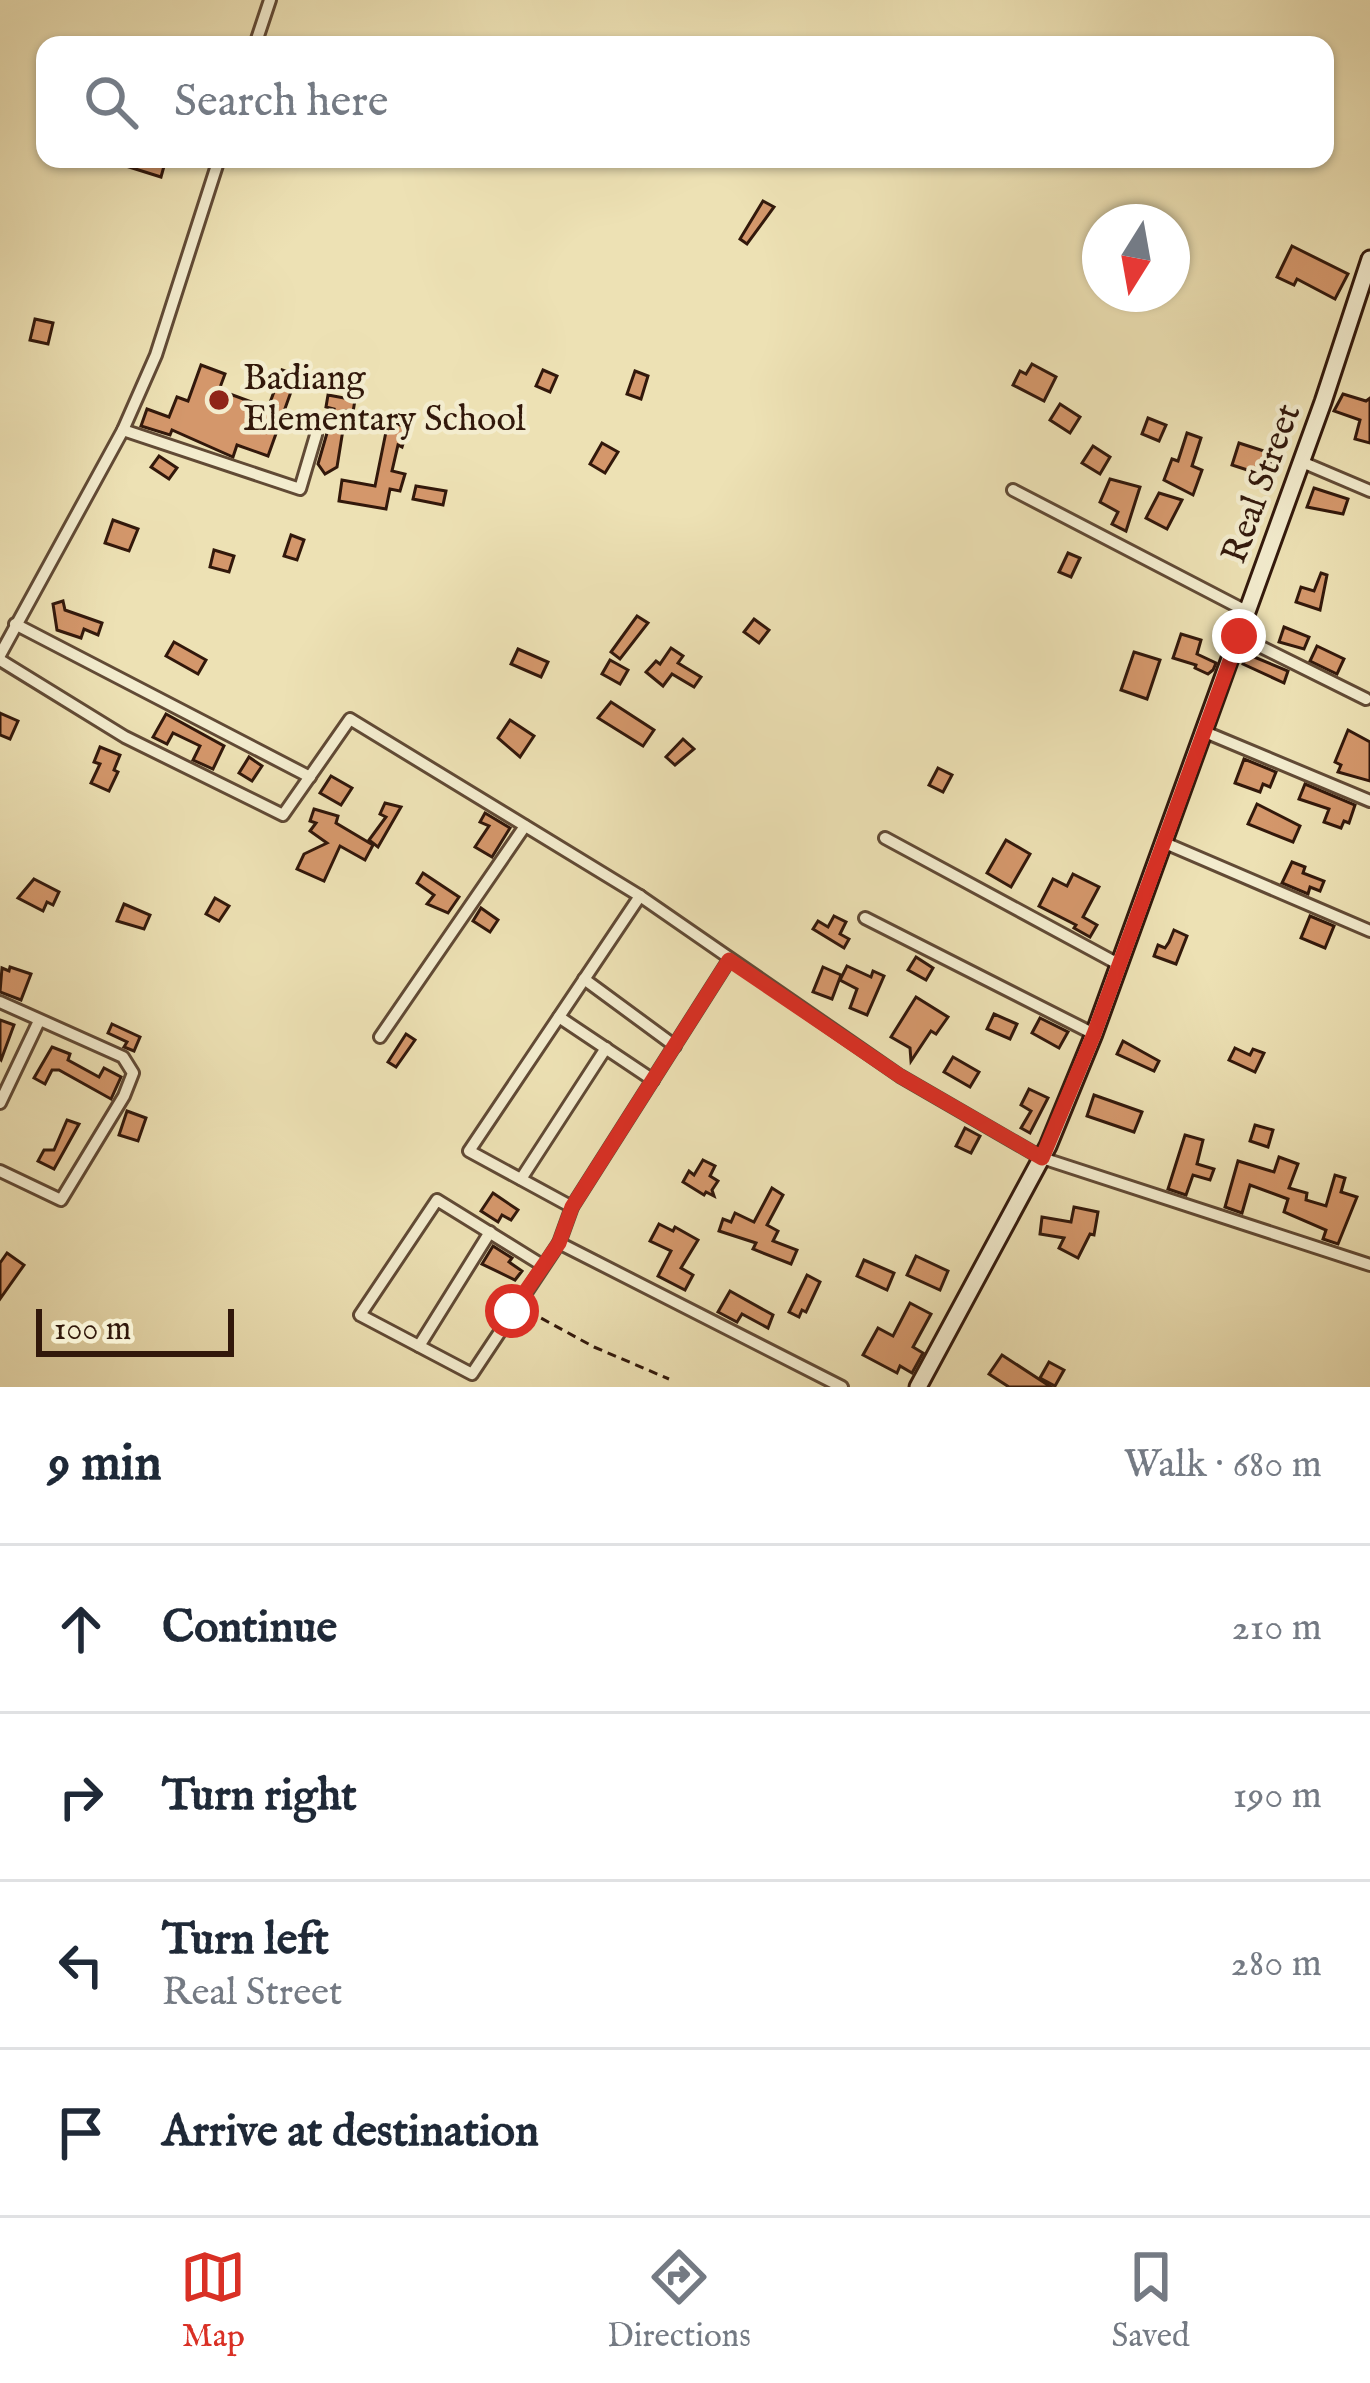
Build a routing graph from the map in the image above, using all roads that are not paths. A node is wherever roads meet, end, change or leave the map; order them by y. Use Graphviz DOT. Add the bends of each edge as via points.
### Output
graph roads {
  1 [pos="270,0"];
  2 [pos="258,36"];
  3 [pos="216,168"];
  4 [pos="1370,259"];
  5 [pos="123,430"];
  6 [pos="316,435"];
  7 [pos="1302,462"];
  8 [pos="1013,490"];
  9 [pos="1370,491"];
  10 [pos="1247,612"];
  11 [pos="16,625"];
  12 [pos="1239,636"];
  13 [pos="0,657"];
  14 [pos="1366,699"];
  15 [pos="1204,732"];
  16 [pos="310,777"];
  17 [pos="1370,801"];
  18 [pos="525,826"];
  19 [pos="885,838"];
  20 [pos="1165,843"];
  21 [pos="640,896"];
  22 [pos="865,918"];
  23 [pos="1370,931"];
  24 [pos="729,960"];
  25 [pos="1120,965"];
  26 [pos="584,980"];
  27 [pos="0,1002"];
  28 [pos="559,1017"];
  29 [pos="39,1021"];
  30 [pos="1094,1034"];
  31 [pos="380,1037"];
  32 [pos="675,1046"];
  33 [pos="606,1048"];
  34 [pos="653,1080"];
  35 [pos="0,1103"];
  36 [pos="1042,1158"];
  37 [pos="0,1172"];
  38 [pos="521,1179"];
  39 [pos="572,1207"];
  40 [pos="490,1232"];
  41 [pos="559,1243"];
  42 [pos="542,1265"];
  43 [pos="1370,1265"];
  44 [pos="419,1346"];
  45 [pos="842,1387"];
  46 [pos="918,1387"];
  1 -- 2 [label="street"];
  3 -- 5 [label="street"];
  4 -- 7 [label="main road, Real Street"];
  5 -- 6 [label="street" via="300,489"];
  5 -- 11 [label="street"];
  7 -- 9 [label="street"];
  7 -- 10 [label="main road, Real Street"];
  8 -- 10 [label="street"];
  10 -- 12 [label="main road, Real Street"];
  11 -- 13 [label="street"];
  11 -- 16 [label="street"];
  12 -- 14 [label="street"];
  12 -- 15 [label="main road, Real Street"];
  13 -- 16 [label="street" via="125,737 283,815"];
  15 -- 17 [label="street"];
  15 -- 20 [label="main road, Real Street"];
  16 -- 18 [label="street" via="350,719"];
  18 -- 21 [label="street"];
  18 -- 31 [label="street"];
  19 -- 25 [label="street"];
  20 -- 23 [label="street"];
  20 -- 25 [label="main road, Real Street"];
  21 -- 24 [label="street"];
  21 -- 26 [label="street"];
  22 -- 30 [label="street"];
  24 -- 32 [label="street"];
  24 -- 36 [label="street" via="900,1076"];
  25 -- 30 [label="main road, Real Street"];
  26 -- 28 [label="street"];
  26 -- 32 [label="street"];
  27 -- 29 [label="street"];
  28 -- 33 [label="street"];
  28 -- 38 [label="street" via="469,1151"];
  29 -- 35 [label="street"];
  29 -- 37 [label="street" via="123,1057 133,1073 61,1200"];
  30 -- 36 [label="main road, Real Street"];
  32 -- 34 [label="street"];
  33 -- 34 [label="street"];
  33 -- 38 [label="street"];
  34 -- 39 [label="street"];
  36 -- 43 [label="street"];
  36 -- 46 [label="main road, Real Street"];
  38 -- 39 [label="street"];
  39 -- 41 [label="street"];
  40 -- 42 [label="street"];
  40 -- 44 [label="street"];
  40 -- 44 [label="street" via="437,1200 359,1316"];
  41 -- 42 [label="street"];
  41 -- 45 [label="street"];
  42 -- 44 [label="street" via="472,1374"];
}
